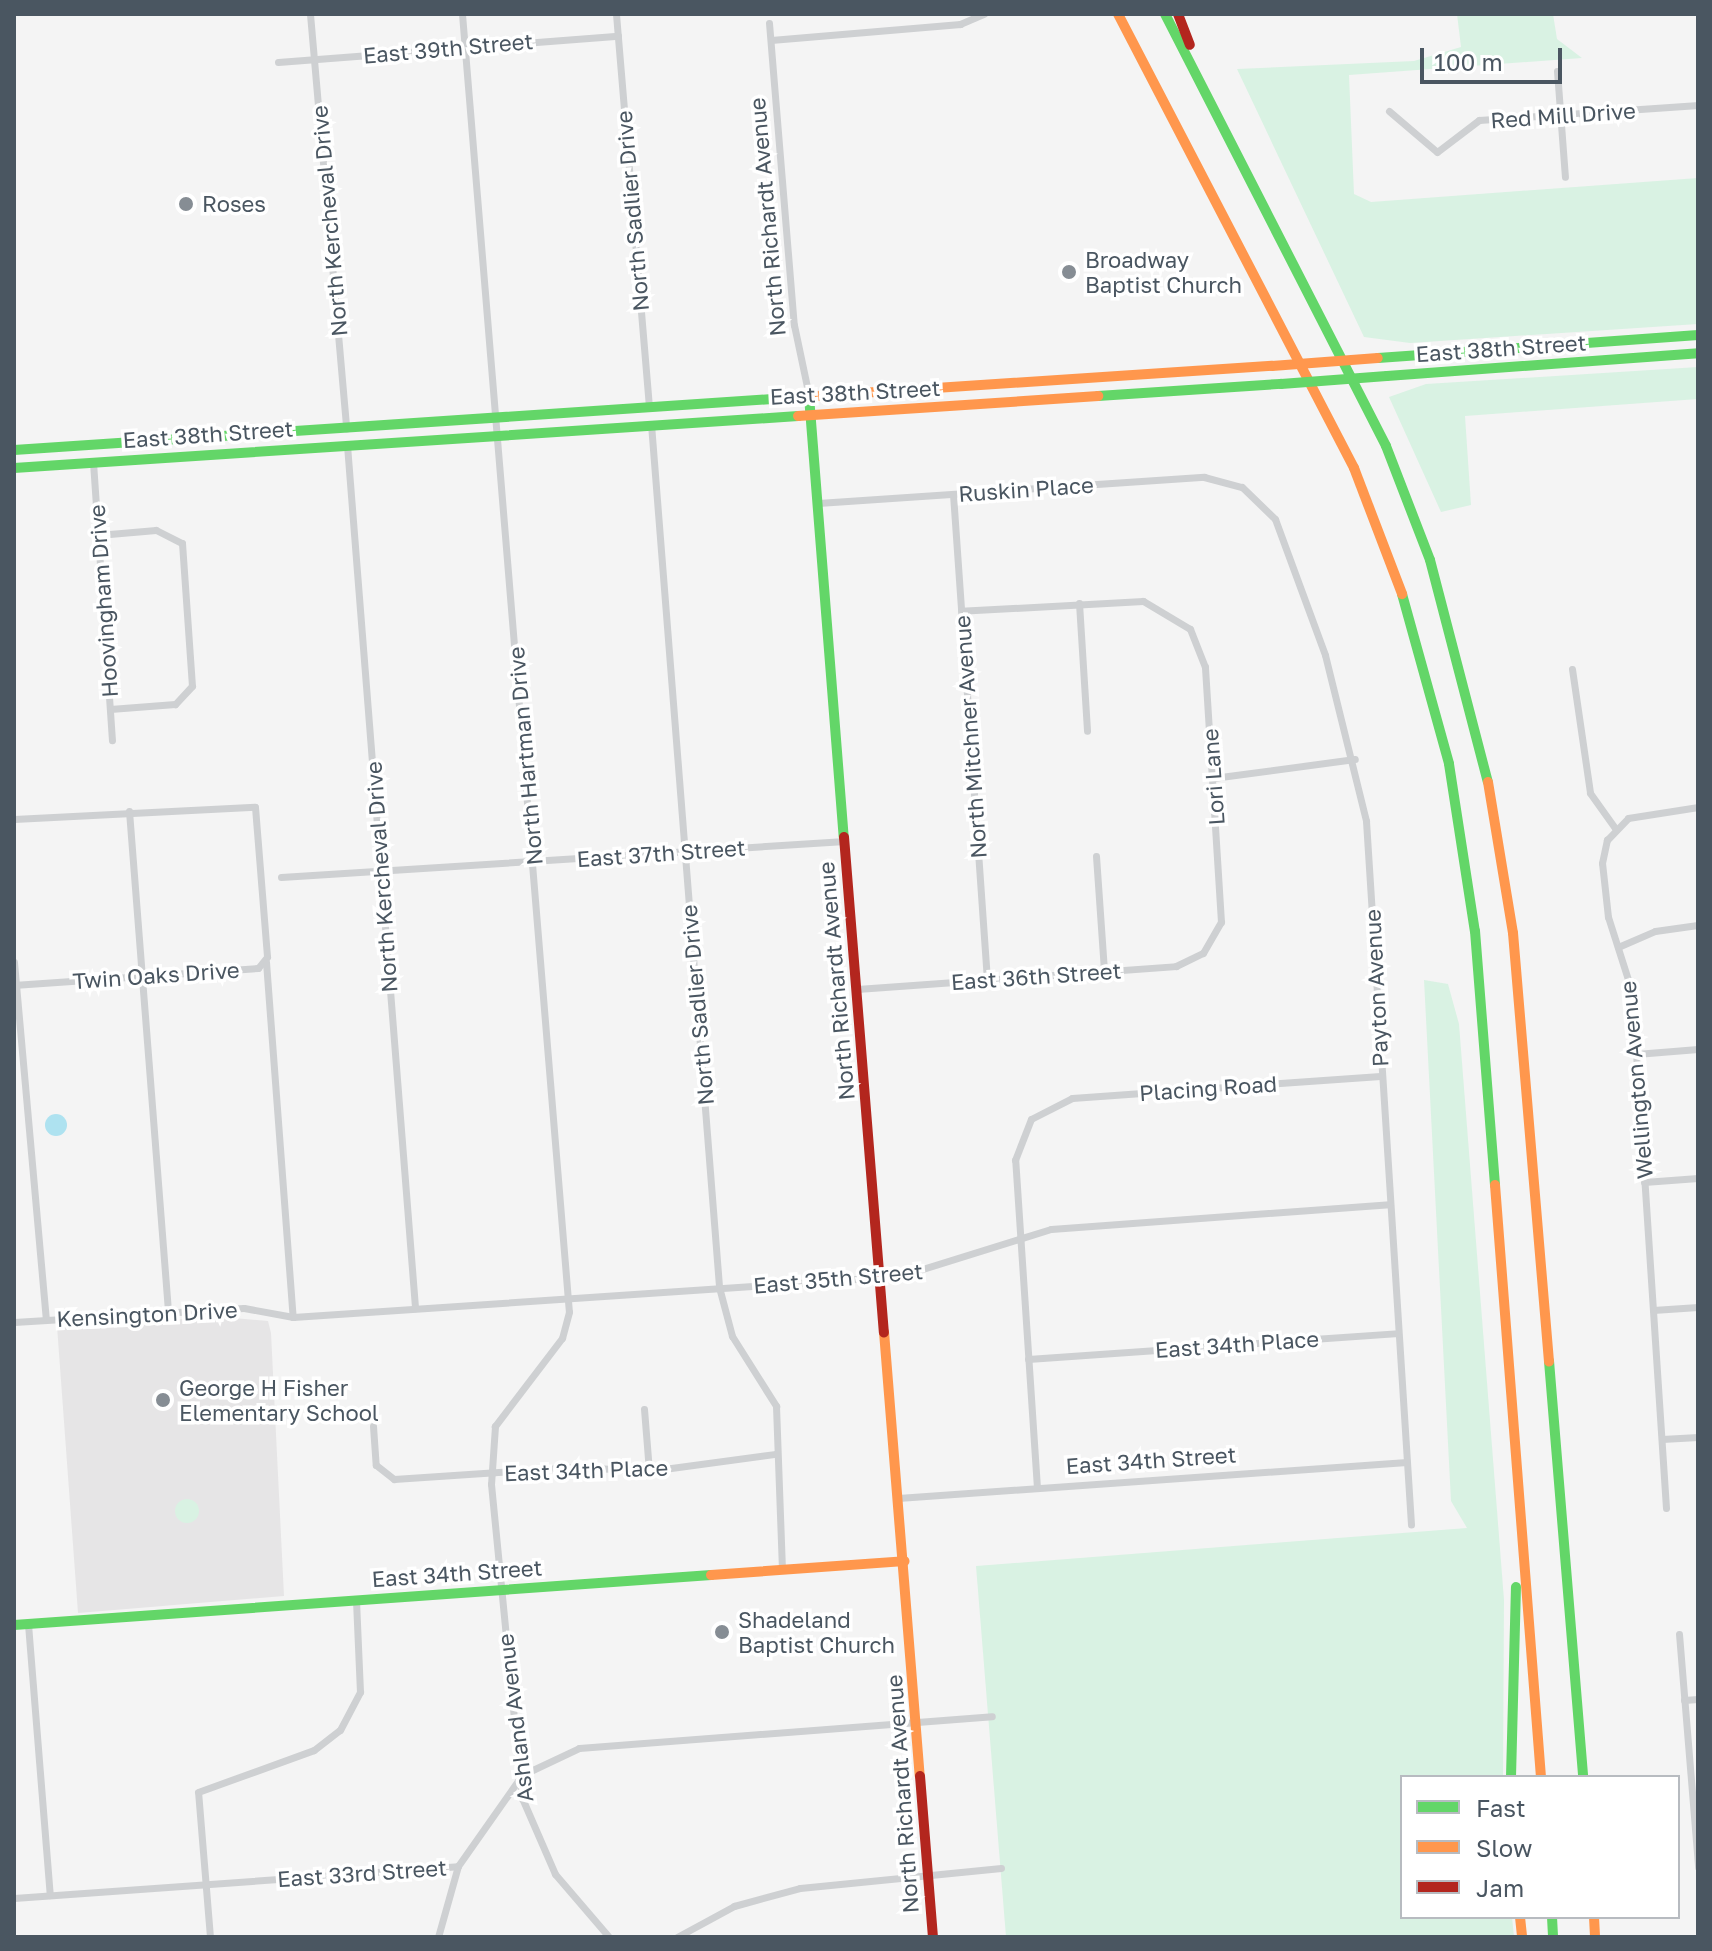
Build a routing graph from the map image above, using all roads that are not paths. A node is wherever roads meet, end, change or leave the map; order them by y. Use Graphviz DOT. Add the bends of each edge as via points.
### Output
graph roads {
  1 [pos="310,14"];
  2 [pos="462,14"];
  3 [pos="616,14"];
  4 [pos="984,14"];
  5 [pos="1118,14"];
  6 [pos="1165,14"];
  7 [pos="1178,14"];
  8 [pos="769,23"];
  9 [pos="618,36"];
  10 [pos="771,40"];
  11 [pos="464,47"];
  12 [pos="314,60"];
  13 [pos="278,62"];
  14 [pos="1557,71"];
  15 [pos="1698,105"];
  16 [pos="1389,111"];
  17 [pos="1560,115"];
  18 [pos="1219,116"];
  19 [pos="1565,177"];
  20 [pos="1698,335"];
  21 [pos="1698,353"];
  22 [pos="809,396"];
  23 [pos="649,407"];
  24 [pos="812,417"];
  25 [pos="497,418"];
  26 [pos="651,424"];
  27 [pos="346,428"];
  28 [pos="499,435"];
  29 [pos="347,445"];
  30 [pos="14,450"];
  31 [pos="93,462"];
  32 [pos="14,468"];
  33 [pos="1234,483"];
  34 [pos="953,494"];
  35 [pos="818,503"];
  36 [pos="98,535"];
  37 [pos="1079,603"];
  38 [pos="961,611"];
  39 [pos="1572,669"];
  40 [pos="110,709"];
  41 [pos="1087,731"];
  42 [pos="112,740"];
  43 [pos="1355,759"];
  44 [pos="1213,778"];
  45 [pos="1698,807"];
  46 [pos="129,811"];
  47 [pos="14,819"];
  48 [pos="1615,828"];
  49 [pos="845,841"];
  50 [pos="685,851"];
  51 [pos="1096,856"];
  52 [pos="534,861"];
  53 [pos="381,870"];
  54 [pos="281,877"];
  55 [pos="1698,925"];
  56 [pos="1209,946"];
  57 [pos="1618,947"];
  58 [pos="14,962"];
  59 [pos="266,962"];
  60 [pos="1104,971"];
  61 [pos="143,976"];
  62 [pos="987,979"];
  63 [pos="15,985"];
  64 [pos="857,989"];
  65 [pos="1698,1049"];
  66 [pos="1636,1054"];
  67 [pos="1380,1076"];
  68 [pos="1698,1178"];
  69 [pos="1644,1182"];
  70 [pos="1389,1204"];
  71 [pos="1019,1236"];
  72 [pos="881,1277"];
  73 [pos="719,1287"];
  74 [pos="568,1298"];
  75 [pos="1698,1307"];
  76 [pos="415,1308"];
  77 [pos="1653,1310"];
  78 [pos="168,1311"];
  79 [pos="376,1311"];
  80 [pos="293,1317"];
  81 [pos="46,1320"];
  82 [pos="14,1322"];
  83 [pos="1398,1333"];
  84 [pos="1028,1359"];
  85 [pos="644,1409"];
  86 [pos="373,1426"];
  87 [pos="1698,1437"];
  88 [pos="1662,1439"];
  89 [pos="774,1454"];
  90 [pos="1407,1462"];
  91 [pos="649,1471"];
  92 [pos="490,1473"];
  93 [pos="1037,1488"];
  94 [pos="898,1498"];
  95 [pos="1666,1508"];
  96 [pos="1411,1525"];
  97 [pos="1519,1551"];
  98 [pos="904,1561"];
  99 [pos="782,1570"];
  100 [pos="501,1590"];
  101 [pos="356,1600"];
  102 [pos="28,1624"];
  103 [pos="14,1625"];
  104 [pos="1679,1634"];
  105 [pos="1698,1699"];
  106 [pos="1684,1700"];
  107 [pos="992,1716"];
  108 [pos="916,1722"];
  109 [pos="1511,1775"];
  110 [pos="1541,1775"];
  111 [pos="1583,1775"];
  112 [pos="518,1780"];
  113 [pos="1696,1818"];
  114 [pos="458,1866"];
  115 [pos="1698,1867"];
  116 [pos="1001,1868"];
  117 [pos="928,1874"];
  118 [pos="206,1885"];
  119 [pos="50,1895"];
  120 [pos="14,1898"];
  121 [pos="210,1937"];
  122 [pos="438,1937"];
  123 [pos="609,1937"];
  124 [pos="677,1937"];
  125 [pos="933,1937"];
  1 -- 12 [label="street, North Kercheval Drive"];
  2 -- 11 [label="street, North Hartman Drive"];
  3 -- 9 [label="street, North Sadlier Drive"];
  4 -- 10 [label="street" via="960,24"];
  5 -- 97 [label="main road" via="1326,406 1388,554 1432,698 1475,931"];
  6 -- 18 [label="main road"];
  7 -- 18 [label="main road"];
  8 -- 10 [label="street, North Richardt Avenue"];
  9 -- 11 [label="street, East 39th Street"];
  9 -- 23 [label="street, North Sadlier Drive"];
  10 -- 22 [label="street, North Richardt Avenue" via="794,325"];
  11 -- 12 [label="street, East 39th Street"];
  11 -- 25 [label="street, North Hartman Drive"];
  12 -- 13 [label="street, East 39th Street"];
  12 -- 27 [label="street, North Kercheval Drive"];
  14 -- 17 [label="street"];
  15 -- 17 [label="street, Red Mill Drive"];
  16 -- 17 [label="street, Red Mill Drive" via="1440,152 1475,121"];
  17 -- 19 [label="street"];
  18 -- 111 [label="main road" via="1390,457 1451,624 1486,762 1516,955"];
  20 -- 22 [label="main road, East 38th Street, bridge"];
  21 -- 24 [label="main road, East 38th Street, bridge"];
  22 -- 23 [label="main road, East 38th Street"];
  22 -- 24 [label="main road, North Richardt Avenue"];
  23 -- 25 [label="main road, East 38th Street"];
  24 -- 26 [label="main road, East 38th Street"];
  24 -- 35 [label="main road, North Richardt Avenue"];
  25 -- 27 [label="main road, East 38th Street"];
  25 -- 28 [label="street, North Hartman Drive"];
  26 -- 28 [label="main road, East 38th Street"];
  26 -- 50 [label="street, North Sadlier Drive"];
  27 -- 30 [label="main road, East 38th Street"];
  28 -- 29 [label="main road, East 38th Street"];
  28 -- 52 [label="street, North Hartman Drive"];
  29 -- 31 [label="main road, East 38th Street"];
  29 -- 53 [label="street, North Kercheval Drive"];
  31 -- 32 [label="main road, East 38th Street"];
  31 -- 36 [label="street, Hoovingham Drive"];
  33 -- 34 [label="street, Ruskin Place" via="1204,477"];
  33 -- 43 [label="street, Payton Avenue" via="1261,501 1281,531"];
  34 -- 35 [label="street, Ruskin Place"];
  34 -- 38 [label="street, North Mitchner Avenue"];
  35 -- 49 [label="main road, North Richardt Avenue"];
  36 -- 40 [label="street, Hoovingham Drive"];
  36 -- 40 [label="street" via="171,533 182,543 186,591 192,686 185,697"];
  37 -- 38 [label="street"];
  37 -- 41 [label="street"];
  37 -- 44 [label="street, Lori Lane" via="1143,601 1175,615 1204,658"];
  38 -- 62 [label="street, North Mitchner Avenue"];
  39 -- 48 [label="street" via="1590,793"];
  40 -- 42 [label="street, Hoovingham Drive"];
  43 -- 44 [label="street"];
  43 -- 67 [label="street, Payton Avenue" via="1369,851"];
  44 -- 56 [label="street, Lori Lane" via="1222,914"];
  45 -- 48 [label="street" via="1640,813"];
  46 -- 47 [label="street"];
  46 -- 59 [label="street, Twin Oaks Drive" via="255,807"];
  46 -- 61 [label="street"];
  48 -- 57 [label="street, Wellington Avenue" via="1602,863"];
  49 -- 50 [label="street, East 37th Street"];
  49 -- 64 [label="main road, North Richardt Avenue"];
  50 -- 52 [label="street, East 37th Street"];
  50 -- 73 [label="street, North Sadlier Drive"];
  51 -- 60 [label="street"];
  52 -- 53 [label="street, East 37th Street"];
  52 -- 74 [label="street, North Hartman Drive"];
  53 -- 54 [label="street"];
  53 -- 76 [label="street, North Kercheval Drive"];
  55 -- 57 [label="street" via="1655,931"];
  56 -- 60 [label="street, East 36th Street" via="1176,966"];
  57 -- 66 [label="street, Wellington Avenue" via="1631,984"];
  58 -- 63 [label="street"];
  59 -- 61 [label="street, Twin Oaks Drive"];
  59 -- 80 [label="street"];
  60 -- 62 [label="street, East 36th Street"];
  61 -- 63 [label="street, Twin Oaks Drive"];
  61 -- 78 [label="street"];
  62 -- 64 [label="street, East 36th Street"];
  63 -- 81 [label="street"];
  64 -- 72 [label="main road, North Richardt Avenue"];
  65 -- 66 [label="street"];
  66 -- 69 [label="street, Wellington Avenue"];
  67 -- 70 [label="street, Payton Avenue"];
  67 -- 71 [label="street, Placing Road" via="1072,1098 1039,1111 1016,1152"];
  68 -- 69 [label="street"];
  69 -- 77 [label="street, Wellington Avenue"];
  70 -- 71 [label="street, East 35th Street"];
  70 -- 83 [label="street, Payton Avenue"];
  71 -- 72 [label="street, East 35th Street" via="943,1267"];
  71 -- 84 [label="street"];
  72 -- 73 [label="street, East 35th Street"];
  72 -- 94 [label="main road, North Richardt Avenue"];
  73 -- 74 [label="street, East 35th Street"];
  73 -- 89 [label="street, North Sadlier Drive" via="732,1336 775,1402"];
  74 -- 76 [label="street, East 35th Street"];
  74 -- 92 [label="street, North Hartman Drive" via="562,1338 495,1426"];
  75 -- 77 [label="street"];
  76 -- 79 [label="street, East 35th Street"];
  77 -- 88 [label="street, Wellington Avenue"];
  78 -- 80 [label="street, Kensington Drive" via="244,1308"];
  78 -- 81 [label="street, Kensington Drive"];
  79 -- 80 [label="street, Kensington Drive"];
  81 -- 82 [label="street, Kensington Drive"];
  83 -- 84 [label="street, East 34th Place"];
  83 -- 90 [label="street, Payton Avenue"];
  84 -- 93 [label="street"];
  85 -- 91 [label="street"];
  86 -- 92 [label="street, East 34th Place" via="377,1469 397,1479"];
  87 -- 88 [label="street"];
  88 -- 95 [label="street, Wellington Avenue"];
  89 -- 91 [label="street, East 34th Place"];
  89 -- 99 [label="street, North Sadlier Drive"];
  90 -- 93 [label="street, East 34th Street"];
  90 -- 96 [label="street, Payton Avenue"];
  91 -- 92 [label="street, East 34th Place"];
  92 -- 100 [label="street, Ashland Avenue"];
  93 -- 94 [label="street, East 34th Street"];
  94 -- 98 [label="main road, North Richardt Avenue"];
  97 -- 109 [label="main road"];
  97 -- 110 [label="main road"];
  98 -- 99 [label="main road, East 34th Street"];
  98 -- 108 [label="main road, North Richardt Avenue"];
  99 -- 100 [label="main road, East 34th Street"];
  100 -- 101 [label="main road, East 34th Street"];
  100 -- 112 [label="street, Ashland Avenue"];
  101 -- 102 [label="main road, East 34th Street"];
  101 -- 118 [label="street" via="360,1692 340,1730 314,1750 198,1792"];
  102 -- 103 [label="main road, East 34th Street"];
  102 -- 119 [label="street"];
  104 -- 106 [label="street"];
  105 -- 106 [label="street"];
  106 -- 113 [label="street"];
  107 -- 108 [label="street, East 33rd Street"];
  108 -- 112 [label="street, East 33rd Street" via="596,1745 549,1758"];
  108 -- 117 [label="main road, North Richardt Avenue"];
  112 -- 114 [label="street, East 33rd Street"];
  112 -- 123 [label="street, Ashland Avenue" via="550,1867"];
  113 -- 115 [label="street"];
  114 -- 118 [label="street, East 33rd Street"];
  114 -- 122 [label="street"];
  116 -- 117 [label="street"];
  117 -- 124 [label="street" via="779,1893 714,1914"];
  117 -- 125 [label="main road, North Richardt Avenue"];
  118 -- 119 [label="street, East 33rd Street"];
  118 -- 121 [label="street"];
  119 -- 120 [label="street, East 33rd Street"];
}
